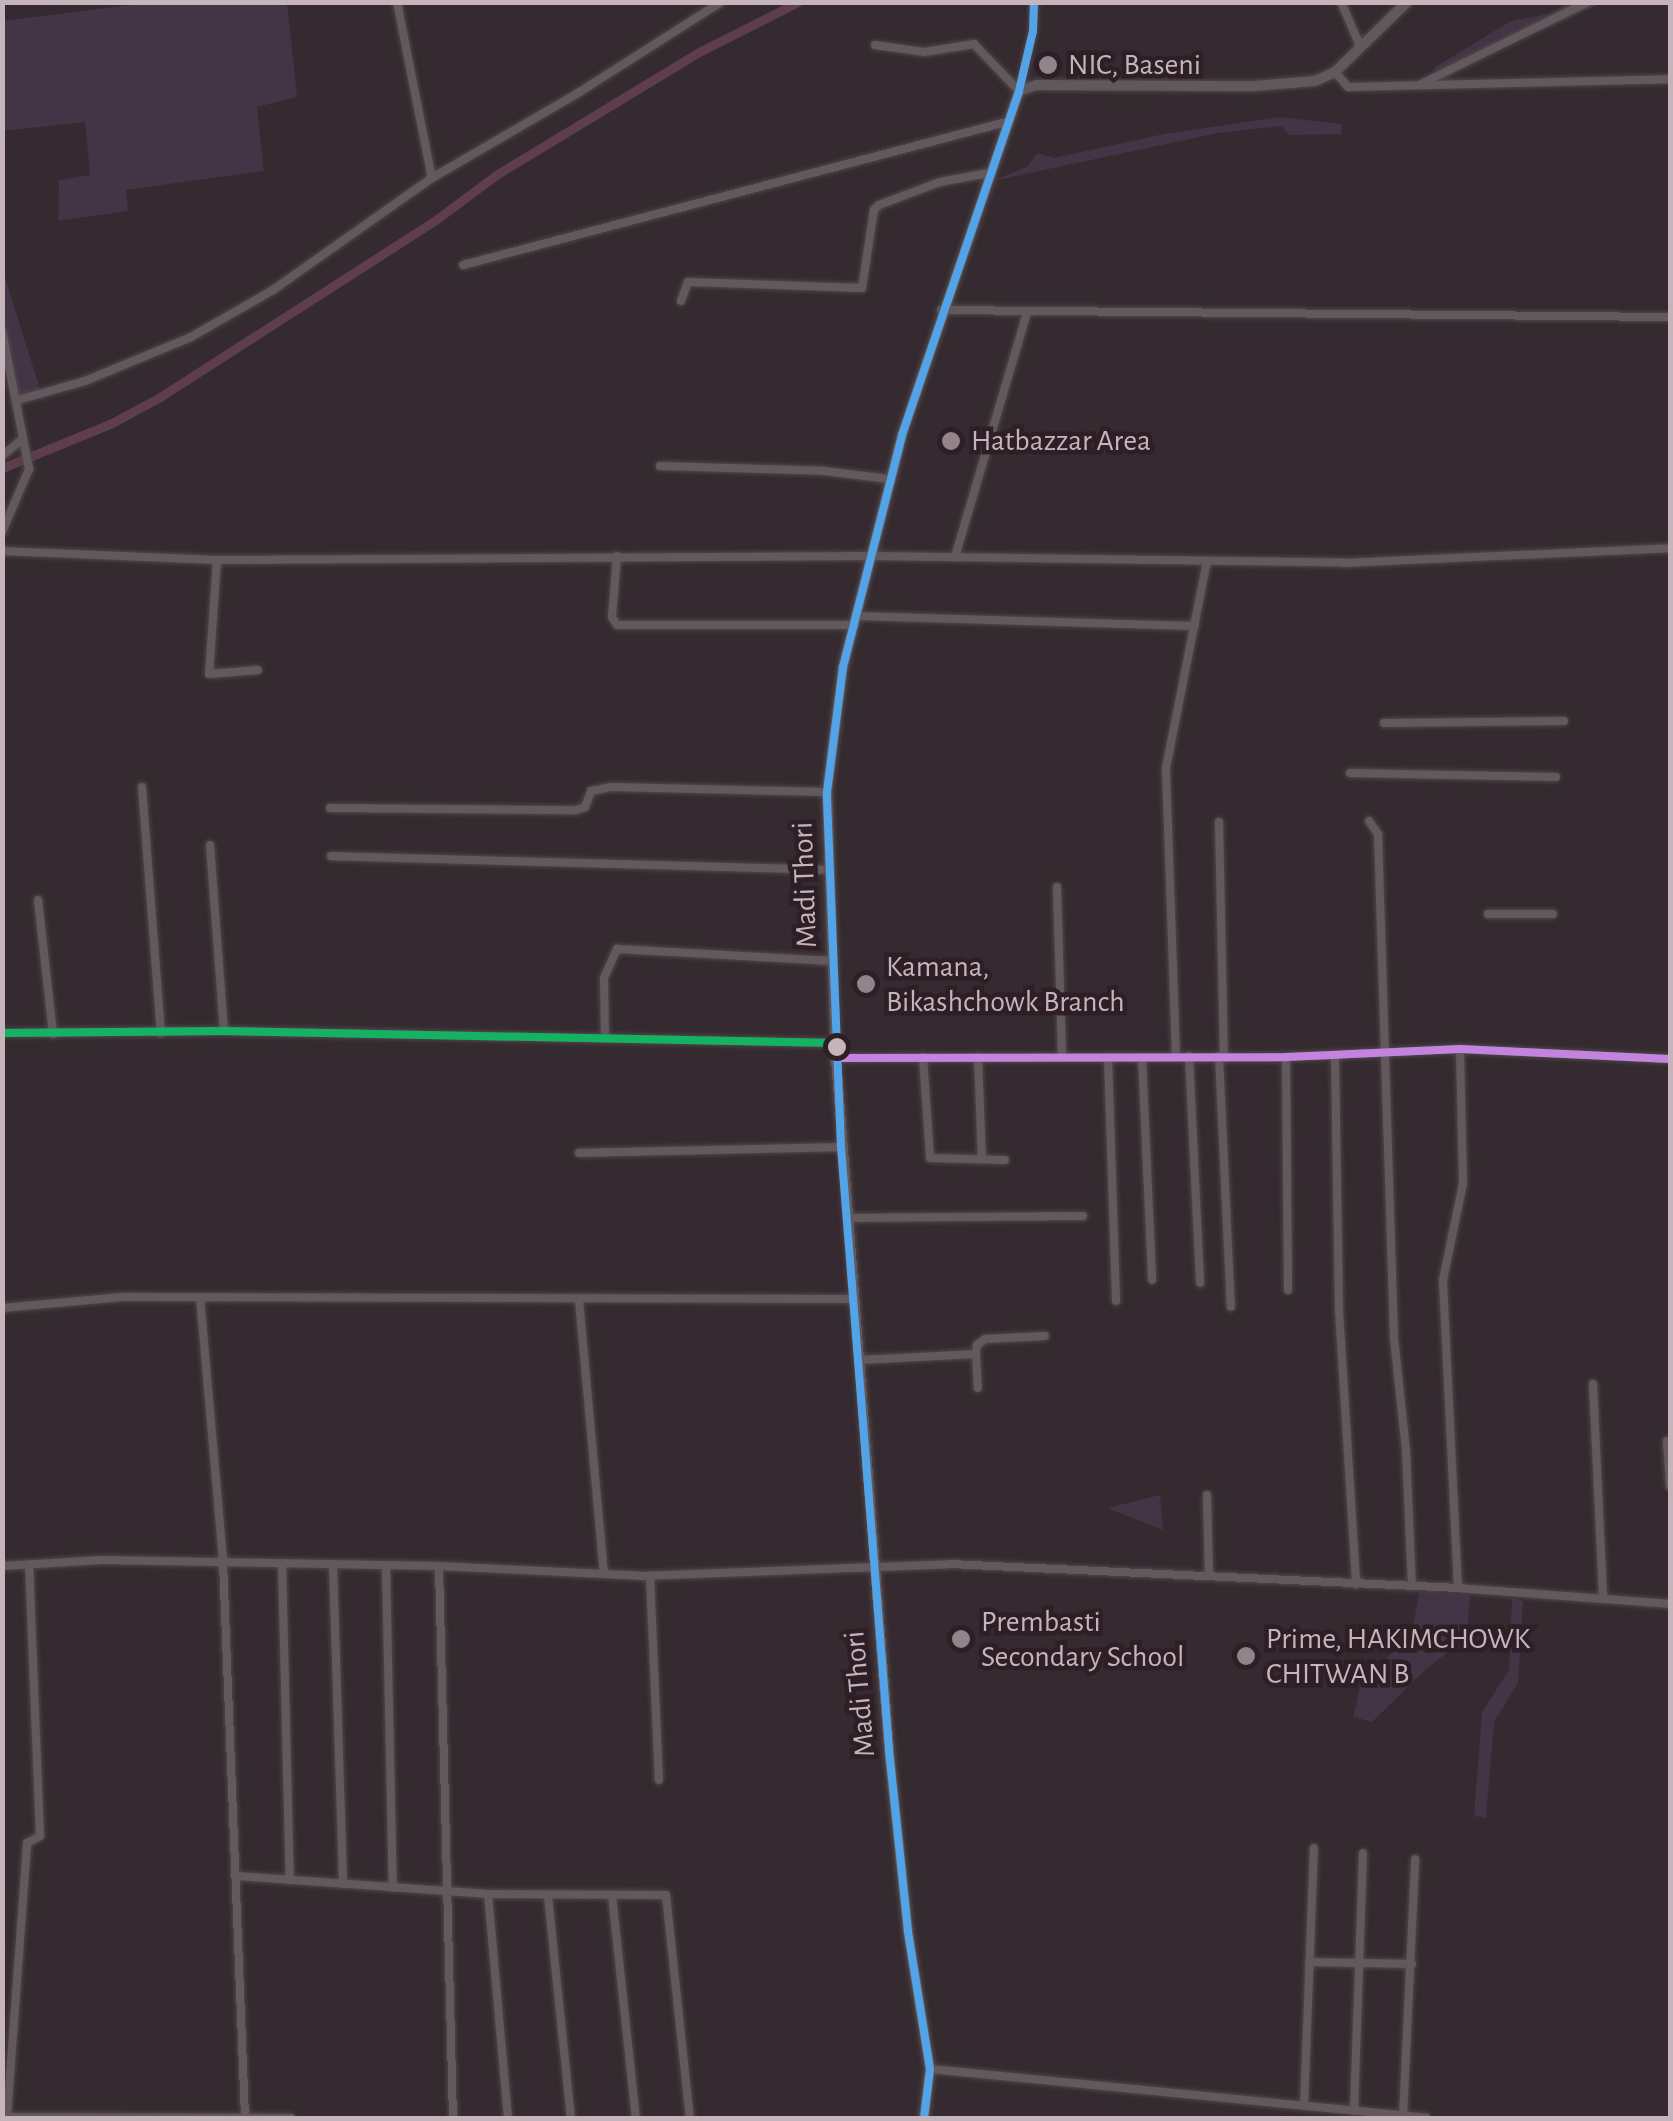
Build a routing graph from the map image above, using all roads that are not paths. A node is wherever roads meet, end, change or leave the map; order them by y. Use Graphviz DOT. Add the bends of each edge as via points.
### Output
graph roads {
  1 [pos="397,2"];
  2 [pos="722,2"];
  3 [pos="1034,2"];
  4 [pos="1341,2"];
  5 [pos="1407,2"];
  6 [pos="1588,2"];
  7 [pos="875,45"];
  8 [pos="1360,46"];
  9 [pos="1335,72"];
  10 [pos="1670,79"];
  11 [pos="1416,86"];
  12 [pos="1019,91"];
  13 [pos="1006,122"];
  14 [pos="988,173"];
  15 [pos="432,178"];
  16 [pos="463,265"];
  17 [pos="681,300"];
  18 [pos="941,310"];
  19 [pos="1027,312"];
  20 [pos="1670,317"];
  21 [pos="2,331"];
  22 [pos="18,400"];
  23 [pos="21,444"];
  24 [pos="2,456"];
  25 [pos="660,466"];
  26 [pos="890,479"];
  27 [pos="2,532"];
  28 [pos="1670,548"];
  29 [pos="2,551"];
  30 [pos="618,556"];
  31 [pos="871,556"];
  32 [pos="955,557"];
  33 [pos="217,560"];
  34 [pos="1207,561"];
  35 [pos="856,621"];
  36 [pos="1195,626"];
  37 [pos="258,670"];
  38 [pos="1564,721"];
  39 [pos="1384,723"];
  40 [pos="1350,773"];
  41 [pos="1556,777"];
  42 [pos="142,786"];
  43 [pos="827,792"];
  44 [pos="330,808"];
  45 [pos="1369,821"];
  46 [pos="1218,822"];
  47 [pos="210,845"];
  48 [pos="332,856"];
  49 [pos="829,870"];
  50 [pos="1057,887"];
  51 [pos="38,900"];
  52 [pos="1488,914"];
  53 [pos="1553,914"];
  54 [pos="833,961"];
  55 [pos="224,1031"];
  56 [pos="2,1033"];
  57 [pos="161,1033"];
  58 [pos="53,1034"];
  59 [pos="605,1037"];
  60 [pos="836,1042"];
  61 [pos="1460,1049"];
  62 [pos="1387,1053"];
  63 [pos="1142,1056"];
  64 [pos="1176,1056"];
  65 [pos="1190,1056"];
  66 [pos="1222,1056"];
  67 [pos="1286,1056"];
  68 [pos="1336,1056"];
  69 [pos="978,1057"];
  70 [pos="1062,1057"];
  71 [pos="1108,1057"];
  72 [pos="836,1058"];
  73 [pos="923,1058"];
  74 [pos="1670,1059"];
  75 [pos="841,1148"];
  76 [pos="579,1153"];
  77 [pos="982,1159"];
  78 [pos="1005,1160"];
  79 [pos="1084,1216"];
  80 [pos="847,1218"];
  81 [pos="1152,1280"];
  82 [pos="1200,1283"];
  83 [pos="1288,1290"];
  84 [pos="200,1297"];
  85 [pos="855,1299"];
  86 [pos="579,1300"];
  87 [pos="1116,1302"];
  88 [pos="1231,1306"];
  89 [pos="2,1308"];
  90 [pos="1044,1336"];
  91 [pos="976,1354"];
  92 [pos="860,1360"];
  93 [pos="1593,1384"];
  94 [pos="978,1388"];
  95 [pos="1667,1440"];
  96 [pos="1670,1486"];
  97 [pos="1207,1496"];
  98 [pos="223,1562"];
  99 [pos="29,1564"];
  100 [pos="282,1564"];
  101 [pos="333,1564"];
  102 [pos="386,1565"];
  103 [pos="876,1565"];
  104 [pos="2,1566"];
  105 [pos="438,1566"];
  106 [pos="604,1574"];
  107 [pos="650,1576"];
  108 [pos="1209,1576"];
  109 [pos="1356,1584"];
  110 [pos="1412,1586"];
  111 [pos="1458,1588"];
  112 [pos="1603,1599"];
  113 [pos="1670,1604"];
  114 [pos="660,1780"];
  115 [pos="1314,1848"];
  116 [pos="1363,1854"];
  117 [pos="1415,1859"];
  118 [pos="237,1876"];
  119 [pos="290,1880"];
  120 [pos="343,1884"];
  121 [pos="393,1888"];
  122 [pos="445,1892"];
  123 [pos="488,1894"];
  124 [pos="612,1895"];
  125 [pos="548,1896"];
  126 [pos="1310,1962"];
  127 [pos="1360,1963"];
  128 [pos="1412,1964"];
  129 [pos="930,2070"];
  130 [pos="1304,2106"];
  131 [pos="1354,2111"];
  132 [pos="1404,2116"];
  133 [pos="5,2117"];
  134 [pos="216,2118"];
  135 [pos="246,2118"];
  136 [pos="291,2118"];
  137 [pos="453,2118"];
  138 [pos="508,2118"];
  139 [pos="570,2118"];
  140 [pos="636,2118"];
  141 [pos="690,2118"];
  142 [pos="924,2118"];
  143 [pos="1427,2118"];
  1 -- 15 [label="street"];
  2 -- 15 [label="street"];
  3 -- 12 [label="street"];
  4 -- 8 [label="street"];
  5 -- 8 [label="main road"];
  6 -- 11 [label="street"];
  7 -- 12 [label="street" via="924,52 974,44"];
  8 -- 9 [label="main road"];
  9 -- 11 [label="street" via="1348,87"];
  9 -- 12 [label="main road" via="1280,86 1058,84"];
  10 -- 11 [label="street"];
  12 -- 13 [label="main road, Madi Thori"];
  13 -- 14 [label="main road, Madi Thori"];
  13 -- 16 [label="street"];
  14 -- 17 [label="street" via="879,205 862,288 688,282"];
  14 -- 18 [label="main road, Madi Thori"];
  15 -- 22 [label="street" via="273,290 190,337 85,381"];
  18 -- 19 [label="street"];
  18 -- 26 [label="main road, Madi Thori"];
  19 -- 20 [label="street"];
  19 -- 32 [label="street"];
  21 -- 22 [label="street"];
  22 -- 23 [label="street"];
  23 -- 24 [label="street"];
  23 -- 27 [label="street" via="29,469"];
  25 -- 26 [label="street"];
  26 -- 31 [label="main road, Madi Thori"];
  28 -- 34 [label="street" via="1442,562"];
  29 -- 33 [label="street"];
  30 -- 31 [label="street"];
  30 -- 33 [label="street"];
  30 -- 35 [label="street" via="612,616 618,625"];
  31 -- 32 [label="street"];
  31 -- 35 [label="main road, Madi Thori"];
  32 -- 34 [label="street"];
  33 -- 37 [label="street" via="209,674"];
  34 -- 36 [label="street"];
  35 -- 36 [label="street"];
  35 -- 43 [label="main road, Madi Thori" via="834,715"];
  36 -- 64 [label="street" via="1166,768"];
  38 -- 39 [label="street"];
  40 -- 41 [label="street"];
  42 -- 57 [label="street"];
  43 -- 44 [label="street" via="611,787 592,791 576,810"];
  43 -- 49 [label="main road, Madi Thori"];
  45 -- 62 [label="street" via="1378,834"];
  46 -- 66 [label="street"];
  47 -- 55 [label="street"];
  48 -- 49 [label="street"];
  49 -- 54 [label="main road, Madi Thori"];
  50 -- 70 [label="street"];
  51 -- 58 [label="street"];
  52 -- 53 [label="street"];
  54 -- 59 [label="street" via="616,948 604,978"];
  54 -- 60 [label="main road, Madi Thori"];
  55 -- 57 [label="street"];
  55 -- 59 [label="street"];
  56 -- 58 [label="street"];
  57 -- 58 [label="street"];
  59 -- 60 [label="street"];
  60 -- 72 [label="main road, Madi Thori"];
  61 -- 62 [label="street"];
  61 -- 74 [label="street"];
  61 -- 111 [label="street" via="1462,1182 1443,1280"];
  62 -- 68 [label="street"];
  62 -- 110 [label="street" via="1394,1338"];
  63 -- 64 [label="street"];
  63 -- 71 [label="street"];
  63 -- 81 [label="street"];
  64 -- 65 [label="street"];
  65 -- 66 [label="street"];
  65 -- 82 [label="street"];
  66 -- 67 [label="street"];
  66 -- 88 [label="street"];
  67 -- 68 [label="street"];
  67 -- 83 [label="street"];
  68 -- 109 [label="street" via="1339,1311"];
  69 -- 70 [label="street"];
  69 -- 73 [label="street"];
  69 -- 77 [label="street"];
  70 -- 71 [label="street"];
  71 -- 87 [label="street"];
  72 -- 73 [label="street"];
  72 -- 75 [label="main road, Madi Thori"];
  73 -- 77 [label="street" via="930,1158"];
  75 -- 76 [label="street"];
  75 -- 80 [label="main road, Madi Thori"];
  77 -- 78 [label="street"];
  79 -- 80 [label="street"];
  80 -- 85 [label="main road, Madi Thori"];
  84 -- 86 [label="street"];
  84 -- 89 [label="street" via="47,1300"];
  84 -- 98 [label="street"];
  85 -- 86 [label="street"];
  85 -- 92 [label="main road, Madi Thori"];
  86 -- 106 [label="street"];
  90 -- 91 [label="street" via="985,1339"];
  91 -- 92 [label="street"];
  91 -- 94 [label="street"];
  92 -- 103 [label="main road, Madi Thori"];
  93 -- 112 [label="street"];
  95 -- 96 [label="street"];
  97 -- 108 [label="street"];
  98 -- 99 [label="street"];
  98 -- 100 [label="street"];
  98 -- 118 [label="street"];
  99 -- 104 [label="street"];
  99 -- 133 [label="street" via="40,1836 27,1843"];
  100 -- 101 [label="street"];
  100 -- 119 [label="street"];
  101 -- 102 [label="street"];
  101 -- 120 [label="street"];
  102 -- 105 [label="street"];
  102 -- 121 [label="street"];
  103 -- 107 [label="street"];
  103 -- 108 [label="street"];
  103 -- 129 [label="main road, Madi Thori" via="902,1872"];
  105 -- 106 [label="street"];
  105 -- 122 [label="street"];
  106 -- 107 [label="street"];
  107 -- 114 [label="street"];
  108 -- 109 [label="street"];
  109 -- 110 [label="street"];
  110 -- 111 [label="street"];
  111 -- 112 [label="street"];
  112 -- 113 [label="street"];
  115 -- 126 [label="street"];
  116 -- 127 [label="street"];
  117 -- 128 [label="street"];
  118 -- 119 [label="street"];
  118 -- 135 [label="street"];
  119 -- 120 [label="street"];
  120 -- 121 [label="street"];
  121 -- 122 [label="street"];
  122 -- 123 [label="street"];
  122 -- 137 [label="street"];
  123 -- 125 [label="street"];
  123 -- 138 [label="street"];
  124 -- 125 [label="street"];
  124 -- 140 [label="street"];
  124 -- 141 [label="street" via="668,1899"];
  125 -- 139 [label="street"];
  126 -- 127 [label="street"];
  126 -- 130 [label="street"];
  127 -- 128 [label="street"];
  127 -- 131 [label="street"];
  128 -- 132 [label="street"];
  129 -- 130 [label="street"];
  129 -- 142 [label="main road, Madi Thori"];
  130 -- 131 [label="street"];
  131 -- 132 [label="street"];
  132 -- 143 [label="street"];
  133 -- 134 [label="street"];
  134 -- 135 [label="street"];
  135 -- 136 [label="street"];
}
